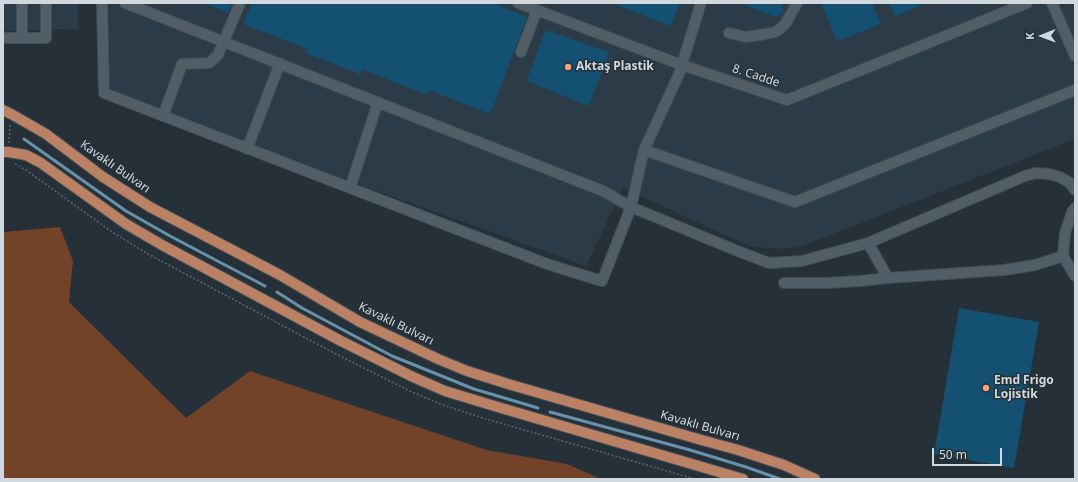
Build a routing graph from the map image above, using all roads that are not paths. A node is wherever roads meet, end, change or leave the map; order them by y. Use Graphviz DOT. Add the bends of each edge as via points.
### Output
graph roads {
  1 [pos="22,3"];
  2 [pos="46,3"];
  3 [pos="102,3"];
  4 [pos="125,3"];
  5 [pos="240,3"];
  6 [pos="518,3"];
  7 [pos="701,3"];
  8 [pos="797,3"];
  9 [pos="1027,3"];
  10 [pos="1052,3"];
  11 [pos="537,10"];
  12 [pos="728,33"];
  13 [pos="3,38"];
  14 [pos="22,38"];
  15 [pos="224,42"];
  16 [pos="521,52"];
  17 [pos="1075,56"];
  18 [pos="280,64"];
  19 [pos="682,65"];
  20 [pos="1075,90"];
  21 [pos="378,102"];
  22 [pos="3,110"];
  23 [pos="163,116"];
  24 [pos="6,149"];
  25 [pos="247,149"];
  26 [pos="644,150"];
  27 [pos="350,188"];
  28 [pos="1075,190"];
  29 [pos="632,207"];
  30 [pos="1075,208"];
  31 [pos="868,243"];
  32 [pos="1063,256"];
  33 [pos="1075,276"];
  34 [pos="888,278"];
  35 [pos="784,283"];
  36 [pos="743,479"];
  37 [pos="815,479"];
  1 -- 14 [label="street"];
  2 -- 14 [label="street" via="46,38"];
  3 -- 23 [label="street" via="104,93"];
  4 -- 15 [label="street"];
  5 -- 15 [label="street"];
  6 -- 11 [label="street, 8. Cadde"];
  7 -- 19 [label="street"];
  8 -- 12 [label="street" via="786,23 775,32 746,37"];
  9 -- 19 [label="street, 8. Cadde" via="787,100"];
  10 -- 17 [label="street"];
  11 -- 16 [label="street"];
  11 -- 19 [label="street, 8. Cadde"];
  13 -- 14 [label="street"];
  15 -- 18 [label="street"];
  15 -- 23 [label="street" via="218,55 209,63 182,64"];
  18 -- 21 [label="street"];
  18 -- 25 [label="street"];
  19 -- 26 [label="street"];
  20 -- 26 [label="street" via="794,202"];
  21 -- 27 [label="street"];
  21 -- 29 [label="street" via="603,191"];
  22 -- 37 [label="main road, Kavaklı Bulvarı" via="46,134 103,177 150,207 280,275 360,322 438,359 508,384 738,450 784,465"];
  23 -- 25 [label="street"];
  24 -- 36 [label="main road" via="41,163 126,224 155,241 341,341 445,391"];
  25 -- 27 [label="street"];
  26 -- 29 [label="street"];
  27 -- 29 [label="street" via="547,264 602,282"];
  28 -- 31 [label="street" via="1070,183 1060,177 1036,173"];
  29 -- 31 [label="street" via="769,263 802,261"];
  30 -- 32 [label="street" via="1065,233"];
  31 -- 34 [label="street"];
  32 -- 33 [label="street"];
  32 -- 34 [label="street" via="1035,265 1004,270"];
  34 -- 35 [label="street"];
}
